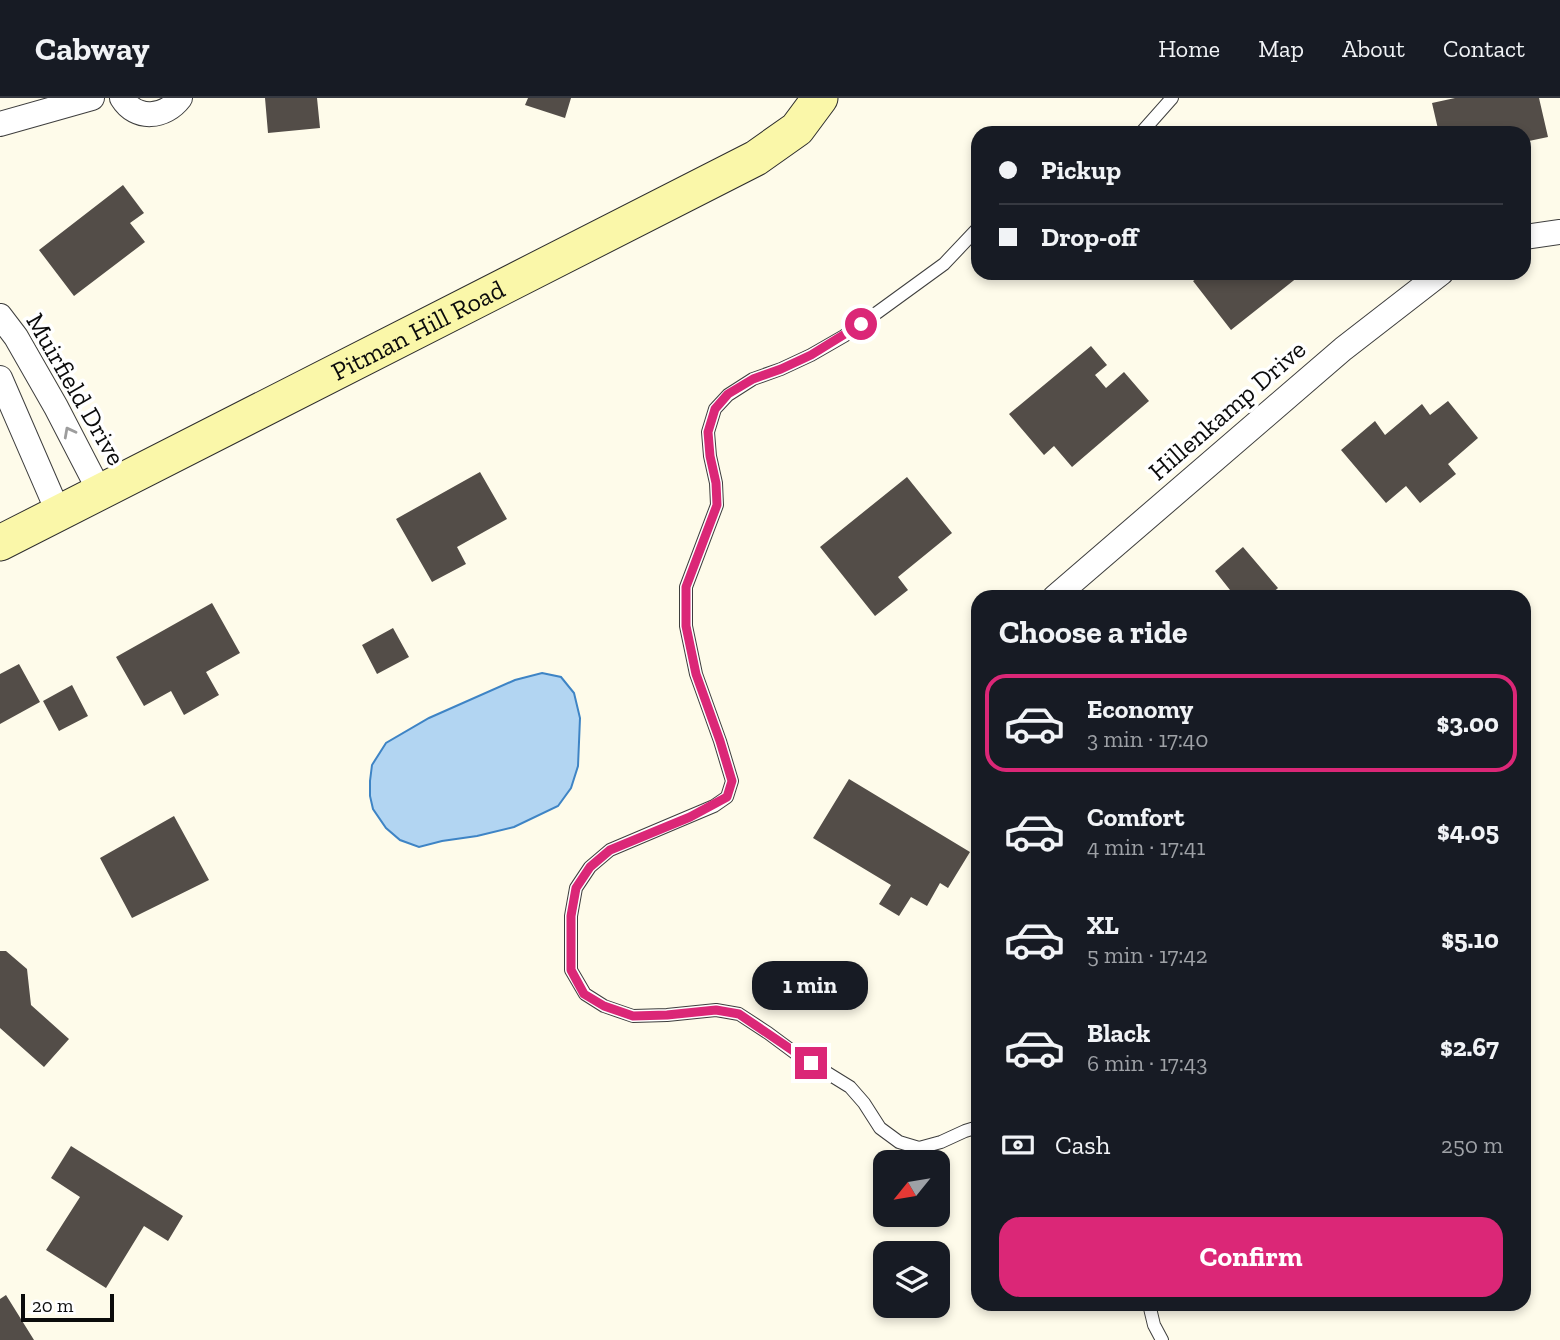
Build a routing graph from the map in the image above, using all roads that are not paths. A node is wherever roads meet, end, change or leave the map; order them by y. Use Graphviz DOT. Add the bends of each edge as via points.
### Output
graph roads {
  1 [pos="92,98"];
  2 [pos="122,98"];
  3 [pos="180,98"];
  4 [pos="820,98"];
  5 [pos="1172,98"];
  6 [pos="0,124"];
  7 [pos="1147,126"];
  8 [pos="1560,232"];
  9 [pos="971,235"];
  10 [pos="1531,236"];
  11 [pos="1432,280"];
  12 [pos="0,316"];
  13 [pos="0,378"];
  14 [pos="100,492"];
  15 [pos="59,514"];
  16 [pos="0,543"];
  17 [pos="1063,590"];
  18 [pos="971,1129"];
  19 [pos="1151,1311"];
  20 [pos="1161,1340"];
  1 -- 6 [label="street"];
  2 -- 3 [label="street" via="144,114 165,112"];
  4 -- 14 [label="street, Pitman Hill Road" via="797,129 756,158"];
  5 -- 7 [label="lane"];
  8 -- 10 [label="street"];
  9 -- 18 [label="lane" via="944,264 855,328 811,355 753,379 728,394 715,409 708,432 717,505 686,587 686,626 696,674 732,781 727,797 610,850 590,867 576,888 570,946 571,970 584,994 604,1006 633,1016 716,1010 739,1014 850,1087 880,1128 899,1142 919,1148"];
  11 -- 17 [label="street, Hillenkamp Drive" via="1343,349"];
  14 -- 12 [label="street, Muirfield Drive, one-way" via="56,407"];
  13 -- 15 [label="street"];
  14 -- 15 [label="street, Pitman Hill Road"];
  15 -- 16 [label="street, Pitman Hill Road"];
  19 -- 20 [label="lane"];
}
